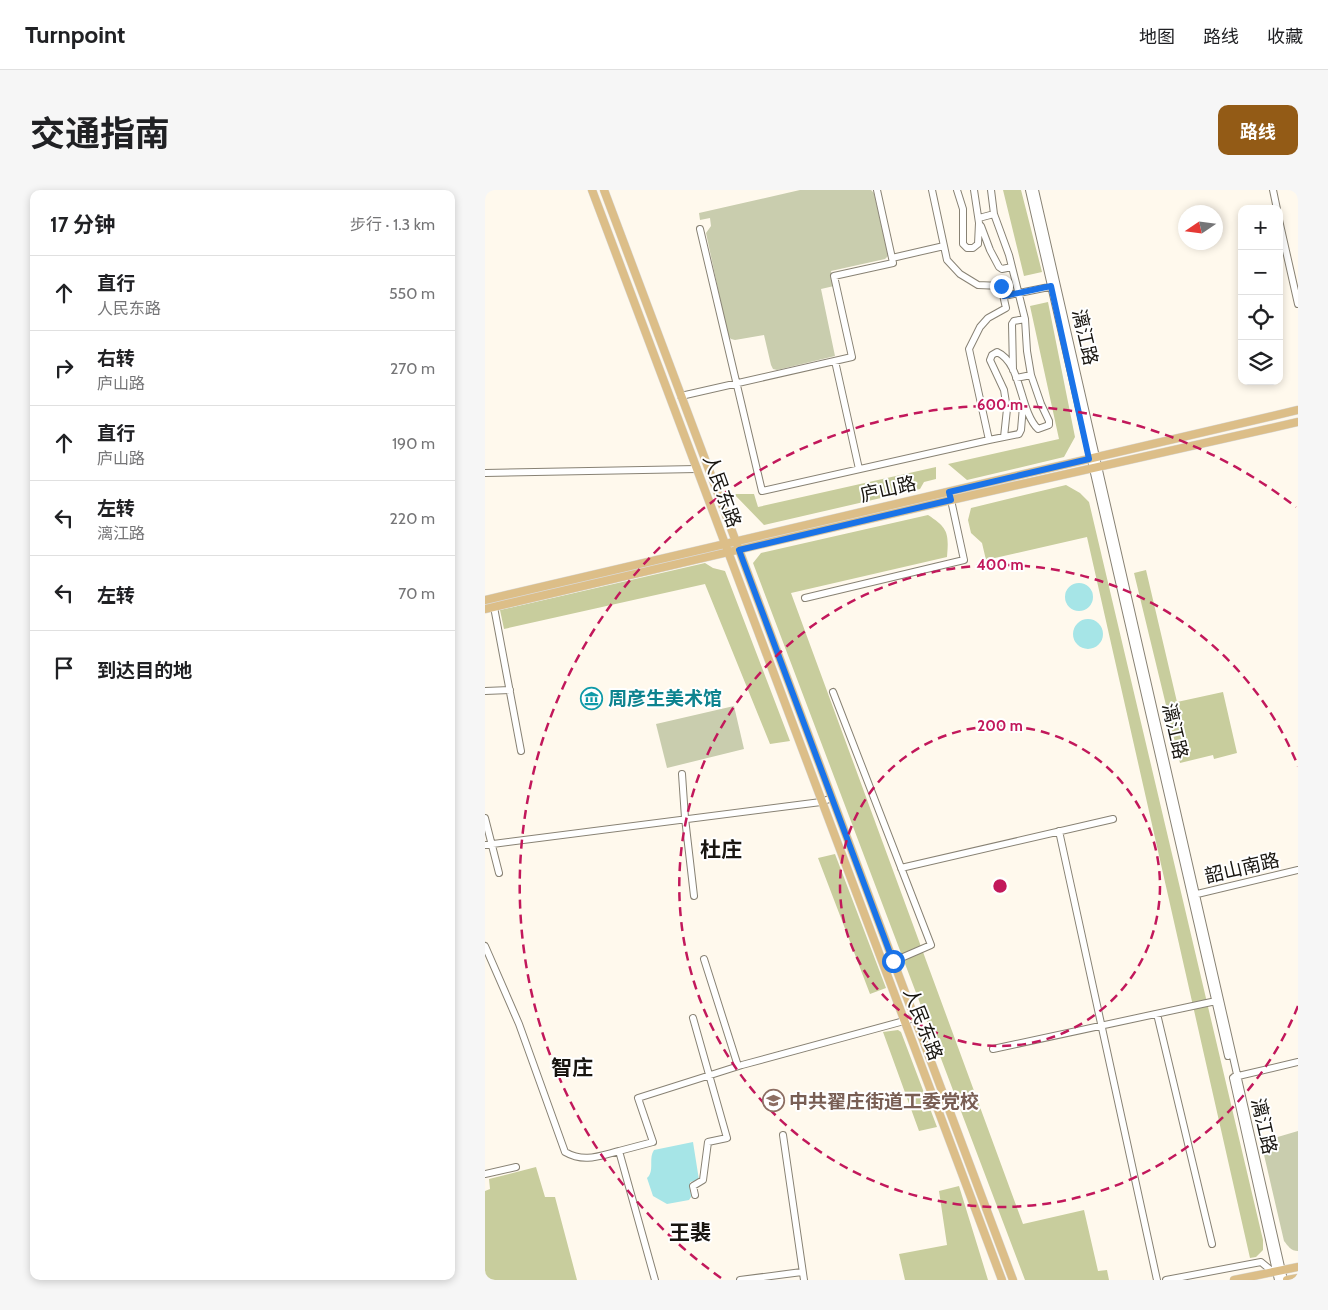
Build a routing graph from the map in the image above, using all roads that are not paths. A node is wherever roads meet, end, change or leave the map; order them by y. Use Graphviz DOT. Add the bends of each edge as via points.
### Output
graph roads {
  1 [pos="593,190"];
  2 [pos="604,190"];
  3 [pos="877,190"];
  4 [pos="932,190"];
  5 [pos="957,190"];
  6 [pos="991,190"];
  7 [pos="1029,190"];
  8 [pos="1035,190"];
  9 [pos="1273,190"];
  10 [pos="974,191"];
  11 [pos="1276,205"];
  12 [pos="994,214"];
  13 [pos="979,220"];
  14 [pos="700,229"];
  15 [pos="1283,238"];
  16 [pos="986,240"];
  17 [pos="978,242"];
  18 [pos="944,246"];
  19 [pos="892,258"];
  20 [pos="1012,267"];
  21 [pos="1054,286"];
  22 [pos="1019,293"];
  23 [pos="1004,296"];
  24 [pos="1298,304"];
  25 [pos="1025,319"];
  26 [pos="1012,355"];
  27 [pos="1005,357"];
  28 [pos="835,360"];
  29 [pos="1014,374"];
  30 [pos="1031,375"];
  31 [pos="736,384"];
  32 [pos="681,396"];
  33 [pos="1298,410"];
  34 [pos="1026,418"];
  35 [pos="1298,422"];
  36 [pos="1004,437"];
  37 [pos="989,440"];
  38 [pos="1093,458"];
  39 [pos="1095,467"];
  40 [pos="697,469"];
  41 [pos="859,470"];
  42 [pos="485,473"];
  43 [pos="949,492"];
  44 [pos="951,500"];
  45 [pos="735,541"];
  46 [pos="725,544"];
  47 [pos="739,550"];
  48 [pos="728,552"];
  49 [pos="805,598"];
  50 [pos="485,600"];
  51 [pos="494,607"];
  52 [pos="485,609"];
  53 [pos="510,690"];
  54 [pos="485,692"];
  55 [pos="833,692"];
  56 [pos="521,752"];
  57 [pos="682,774"];
  58 [pos="833,798"];
  59 [pos="821,802"];
  60 [pos="485,818"];
  61 [pos="685,818"];
  62 [pos="1113,819"];
  63 [pos="1059,832"];
  64 [pos="488,844"];
  65 [pos="901,868"];
  66 [pos="1298,870"];
  67 [pos="499,873"];
  68 [pos="1195,894"];
  69 [pos="694,896"];
  70 [pos="485,946"];
  71 [pos="704,958"];
  72 [pos="893,961"];
  73 [pos="1216,1002"];
  74 [pos="1157,1014"];
  75 [pos="693,1018"];
  76 [pos="915,1018"];
  77 [pos="904,1021"];
  78 [pos="1102,1026"];
  79 [pos="993,1049"];
  80 [pos="1298,1062"];
  81 [pos="738,1066"];
  82 [pos="710,1075"];
  83 [pos="1235,1077"];
  84 [pos="783,1135"];
  85 [pos="619,1151"];
  86 [pos="515,1167"];
  87 [pos="485,1174"];
  88 [pos="695,1195"];
  89 [pos="1211,1244"];
  90 [pos="1298,1267"];
  91 [pos="1277,1271"];
  92 [pos="802,1272"];
  93 [pos="1013,1277"];
  94 [pos="1001,1278"];
  95 [pos="1298,1278"];
  96 [pos="655,1280"];
  97 [pos="740,1280"];
  98 [pos="804,1280"];
  99 [pos="1157,1280"];
  100 [pos="1166,1280"];
  101 [pos="1233,1280"];
  102 [pos="1278,1280"];
  103 [pos="1285,1280"];
  1 -- 40 [label="main road, 人民东路"];
  2 -- 32 [label="main road, 人民东路"];
  3 -- 19 [label="street"];
  4 -- 18 [label="street"];
  5 -- 17 [label="street" via="963,209 963,244 973,248"];
  6 -- 12 [label="street"];
  7 -- 21 [label="street, 漓江路"];
  8 -- 21 [label="street, 漓江路"];
  9 -- 11 [label="street"];
  10 -- 13 [label="street"];
  12 -- 13 [label="street"];
  12 -- 20 [label="street"];
  13 -- 16 [label="street"];
  13 -- 17 [label="street"];
  14 -- 31 [label="street"];
  15 -- 24 [label="street"];
  16 -- 17 [label="street"];
  16 -- 20 [label="street" via="999,267"];
  18 -- 19 [label="street"];
  18 -- 23 [label="street" via="947,260 960,274 978,285 1001,286"];
  19 -- 28 [label="street" via="893,262 834,276 852,357"];
  20 -- 22 [label="street"];
  21 -- 22 [label="street"];
  21 -- 38 [label="street, 漓江路"];
  22 -- 23 [label="street"];
  22 -- 25 [label="street"];
  23 -- 37 [label="street" via="1006,308 988,318 969,349"];
  25 -- 26 [label="street" via="1012,324"];
  25 -- 30 [label="street"];
  26 -- 27 [label="street"];
  26 -- 29 [label="street"];
  27 -- 29 [label="street"];
  27 -- 36 [label="street" via="997,352 990,360 1004,390 1007,409"];
  28 -- 31 [label="street"];
  28 -- 41 [label="street"];
  29 -- 30 [label="street"];
  29 -- 34 [label="street"];
  30 -- 34 [label="street" via="1049,426 1039,429"];
  31 -- 32 [label="street"];
  31 -- 41 [label="street" via="762,491"];
  32 -- 45 [label="main road, 人民东路"];
  33 -- 38 [label="main road, 庐山路"];
  34 -- 36 [label="street" via="1019,434"];
  35 -- 39 [label="main road, 庐山路"];
  36 -- 37 [label="street"];
  37 -- 41 [label="street"];
  38 -- 39 [label="street, 漓江路"];
  38 -- 43 [label="main road, 庐山路"];
  39 -- 44 [label="main road, 庐山路"];
  39 -- 68 [label="street, 漓江路"];
  40 -- 42 [label="street"];
  40 -- 46 [label="main road, 人民东路"];
  43 -- 44 [label="main road"];
  43 -- 45 [label="main road, 庐山路"];
  44 -- 47 [label="main road, 庐山路"];
  44 -- 49 [label="street" via="964,560"];
  45 -- 46 [label="main road, 庐山路"];
  45 -- 47 [label="main road, 人民东路"];
  46 -- 48 [label="main road, 人民东路"];
  46 -- 50 [label="main road, 庐山路"];
  47 -- 48 [label="main road, 庐山路"];
  47 -- 58 [label="main road, 人民东路"];
  48 -- 51 [label="main road, 庐山路"];
  48 -- 59 [label="main road, 人民东路"];
  51 -- 52 [label="main road, 庐山路"];
  51 -- 53 [label="street"];
  53 -- 54 [label="street"];
  53 -- 56 [label="street"];
  55 -- 65 [label="street"];
  57 -- 61 [label="street"];
  58 -- 59 [label="street"];
  58 -- 72 [label="main road, 人民东路"];
  59 -- 61 [label="street"];
  59 -- 77 [label="main road, 人民东路"];
  60 -- 64 [label="street"];
  61 -- 64 [label="street"];
  61 -- 69 [label="street"];
  62 -- 63 [label="street"];
  63 -- 65 [label="street"];
  63 -- 78 [label="street"];
  64 -- 67 [label="street"];
  65 -- 72 [label="street" via="931,946"];
  66 -- 68 [label="street, 韶山南路"];
  68 -- 73 [label="street, 漓江路"];
  68 -- 83 [label="street, 漓江路"];
  70 -- 85 [label="street" via="519,1024 565,1152 575,1158 588,1158"];
  71 -- 81 [label="street"];
  72 -- 76 [label="main road, 人民东路"];
  73 -- 74 [label="street"];
  73 -- 83 [label="street, 漓江路"];
  74 -- 78 [label="street"];
  74 -- 89 [label="street"];
  75 -- 82 [label="street"];
  76 -- 77 [label="street"];
  76 -- 93 [label="main road, 人民东路"];
  77 -- 81 [label="street"];
  77 -- 94 [label="main road, 人民东路"];
  78 -- 79 [label="street"];
  78 -- 99 [label="street"];
  80 -- 83 [label="street"];
  81 -- 82 [label="street"];
  82 -- 85 [label="street" via="638,1098 653,1142"];
  82 -- 88 [label="street" via="727,1138 708,1142 703,1180 693,1186"];
  83 -- 91 [label="street, 漓江路"];
  84 -- 92 [label="street"];
  85 -- 96 [label="street"];
  86 -- 87 [label="street"];
  90 -- 91 [label="main road"];
  91 -- 100 [label="street" via="1261,1262"];
  91 -- 101 [label="main road"];
  91 -- 102 [label="street, 漓江路"];
  91 -- 103 [label="street, 漓江路"];
  92 -- 97 [label="street"];
  92 -- 98 [label="street"];
  95 -- 103 [label="main road"];
}
